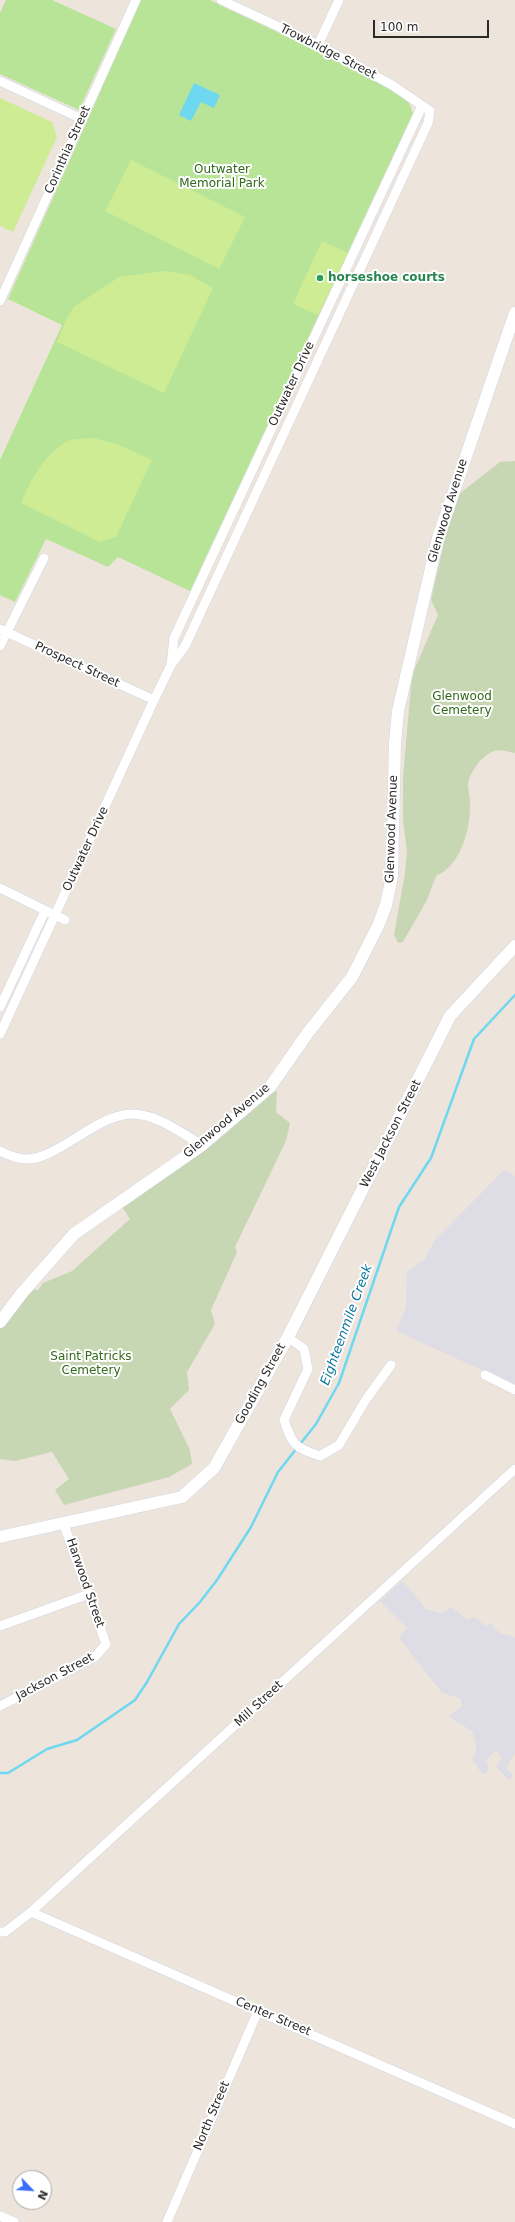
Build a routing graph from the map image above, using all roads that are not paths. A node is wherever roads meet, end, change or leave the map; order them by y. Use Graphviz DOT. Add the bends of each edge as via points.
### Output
graph roads {
  1 [pos="136,0"];
  2 [pos="221,0"];
  3 [pos="339,0"];
  4 [pos="318,45"];
  5 [pos="0,81"];
  6 [pos="422,106"];
  7 [pos="430,112"];
  8 [pos="82,119"];
  9 [pos="0,301"];
  10 [pos="515,313"];
  11 [pos="44,558"];
  12 [pos="3,631"];
  13 [pos="0,646"];
  14 [pos="171,665"];
  15 [pos="154,700"];
  16 [pos="0,888"];
  17 [pos="45,911"];
  18 [pos="55,915"];
  19 [pos="65,920"];
  20 [pos="515,946"];
  21 [pos="0,1007"];
  22 [pos="0,1034"];
  23 [pos="202,1145"];
  24 [pos="0,1151"];
  25 [pos="0,1322"];
  26 [pos="288,1337"];
  27 [pos="391,1364"];
  28 [pos="485,1375"];
  29 [pos="515,1390"];
  30 [pos="515,1469"];
  31 [pos="63,1522"];
  32 [pos="0,1537"];
  33 [pos="89,1594"];
  34 [pos="0,1626"];
  35 [pos="106,1644"];
  36 [pos="0,1706"];
  37 [pos="31,1912"];
  38 [pos="0,1932"];
  39 [pos="258,2011"];
  40 [pos="515,2124"];
  41 [pos="1,2219"];
  42 [pos="14,2222"];
  43 [pos="167,2222"];
  1 -- 8 [label="street, Corinthia Street"];
  2 -- 4 [label="street, Trowbridge Street"];
  3 -- 4 [label="street"];
  4 -- 6 [label="street, Trowbridge Street" via="392,85"];
  5 -- 8 [label="street"];
  6 -- 7 [label="street, Trowbridge Street"];
  6 -- 14 [label="street, Outwater Drive" via="174,638"];
  7 -- 14 [label="street, Outwater Drive" via="424,135 185,646"];
  8 -- 9 [label="street, Corinthia Street"];
  10 -- 23 [label="street, Glenwood Avenue" via="438,538 398,711 392,876 386,905 352,977 303,1032 270,1087"];
  11 -- 12 [label="street"];
  12 -- 13 [label="street"];
  12 -- 15 [label="street, Prospect Street"];
  14 -- 15 [label="street, Outwater Drive"];
  15 -- 18 [label="street, Outwater Drive"];
  16 -- 17 [label="street"];
  17 -- 18 [label="street"];
  17 -- 21 [label="street"];
  18 -- 19 [label="street"];
  18 -- 22 [label="street, Outwater Drive"];
  20 -- 26 [label="street, West Jackson Street" via="450,1016"];
  23 -- 24 [label="street" via="161,1122 131,1114 107,1121 34,1159 19,1158"];
  23 -- 25 [label="street, Glenwood Avenue" via="74,1234"];
  26 -- 27 [label="street, Gooding Street" via="304,1349 308,1369 284,1420 292,1441 300,1449 320,1456 339,1445"];
  26 -- 31 [label="street, Gooding Street" via="214,1468 182,1497"];
  28 -- 29 [label="street"];
  30 -- 37 [label="street, Mill Street"];
  31 -- 32 [label="street, Gooding Street"];
  31 -- 33 [label="street, Harwood Street"];
  33 -- 34 [label="street"];
  33 -- 35 [label="street, Harwood Street"];
  35 -- 36 [label="street, Jackson Street" via="95,1658"];
  37 -- 38 [label="street, Mill Street" via="5,1932"];
  37 -- 39 [label="street, Center Street"];
  39 -- 40 [label="street, Center Street"];
  39 -- 43 [label="street, North Street"];
  41 -- 42 [label="street"];
}
